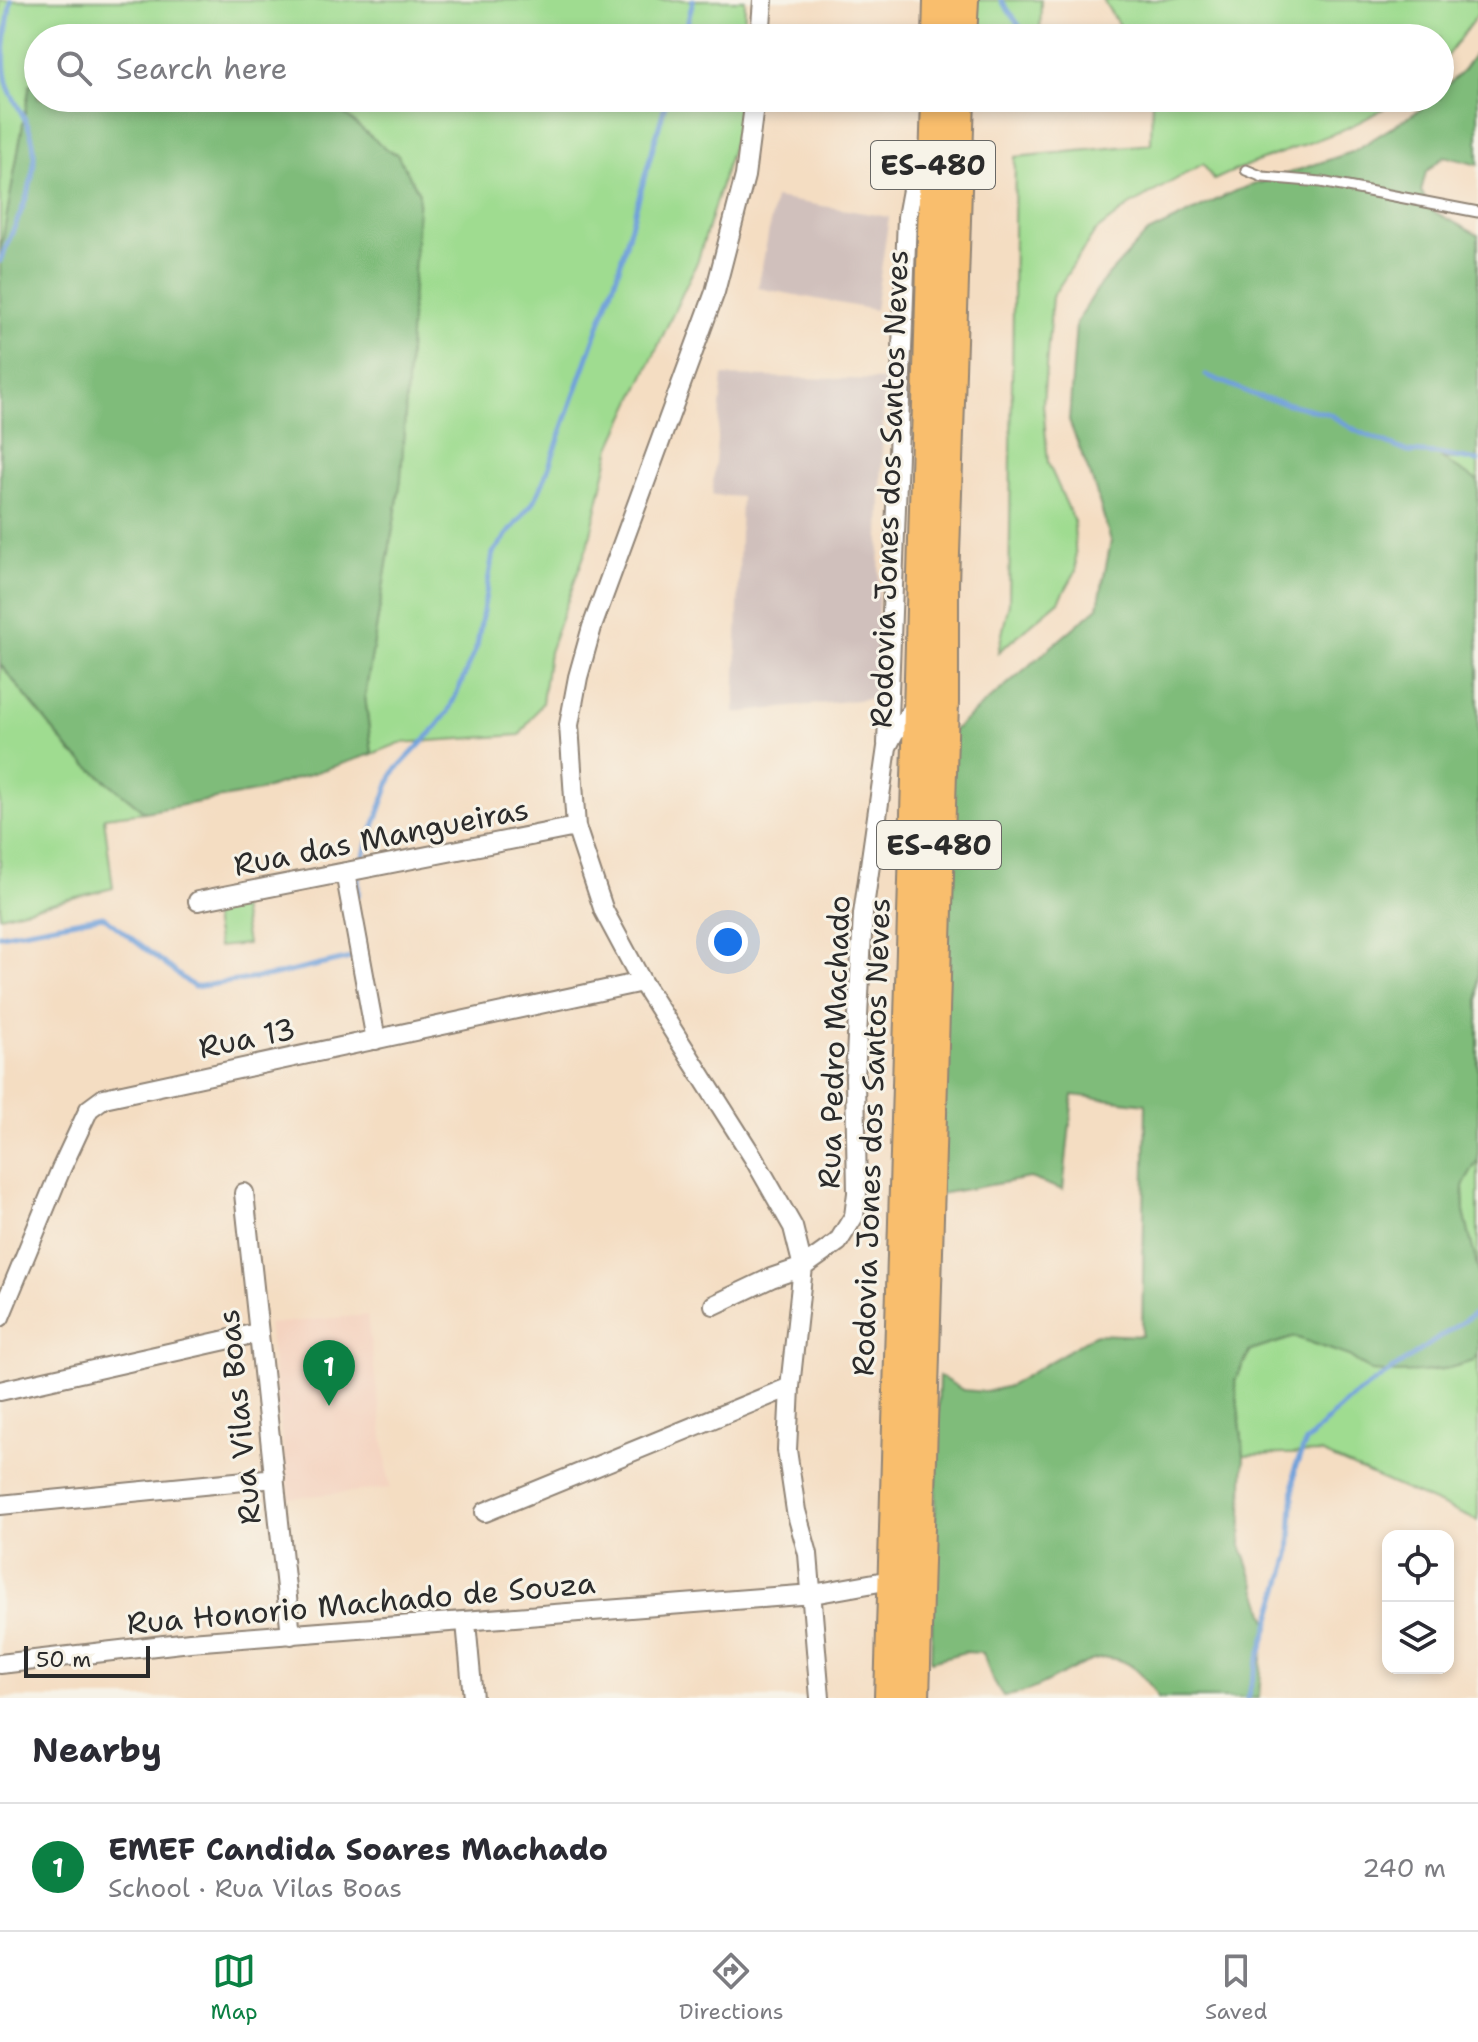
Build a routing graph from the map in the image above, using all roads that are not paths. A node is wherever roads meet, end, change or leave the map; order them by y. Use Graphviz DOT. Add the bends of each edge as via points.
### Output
graph roads {
  1 [pos="763,0"];
  2 [pos="938,0"];
  3 [pos="964,0"];
  4 [pos="761,24"];
  5 [pos="937,24"];
  6 [pos="963,24"];
  7 [pos="753,112"];
  8 [pos="936,112"];
  9 [pos="960,112"];
  10 [pos="935,141"];
  11 [pos="1246,170"];
  12 [pos="1478,212"];
  13 [pos="917,704"];
  14 [pos="887,747"];
  15 [pos="576,827"];
  16 [pos="345,872"];
  17 [pos="198,901"];
  18 [pos="642,982"];
  19 [pos="376,1040"];
  20 [pos="244,1193"];
  21 [pos="803,1267"];
  22 [pos="714,1305"];
  23 [pos="0,1317"];
  24 [pos="257,1333"];
  25 [pos="790,1387"];
  26 [pos="0,1391"];
  27 [pos="275,1478"];
  28 [pos="0,1505"];
  29 [pos="485,1512"];
  30 [pos="891,1580"];
  31 [pos="813,1594"];
  32 [pos="466,1622"];
  33 [pos="291,1635"];
  34 [pos="0,1664"];
  35 [pos="908,1692"];
  36 [pos="473,1698"];
  37 [pos="820,1698"];
  1 -- 4 [label="street"];
  2 -- 5 [label="main road"];
  3 -- 6 [label="main road"];
  7 -- 15 [label="street" via="745,176 715,292 614,563 578,677 569,725"];
  8 -- 10 [label="main road, Rodovia Jones dos Santos Neves / ES-480"];
  9 -- 35 [label="main road, Rodovia Jones dos Santos Neves / ES-480"];
  10 -- 13 [label="main road, Rodovia Jones dos Santos Neves / ES-480"];
  10 -- 14 [label="street, Rua Pedro Machado" via="912,190 907,217"];
  11 -- 12 [label="lane"];
  13 -- 14 [label="street, Rua Pedro Machado"];
  13 -- 30 [label="main road, Rodovia Jones dos Santos Neves / ES-480"];
  14 -- 21 [label="street, Rua Pedro Machado" via="863,914 854,1216 838,1242"];
  15 -- 16 [label="street, Rua das Mangueiras"];
  15 -- 18 [label="street" via="604,911"];
  16 -- 17 [label="street, Rua das Mangueiras"];
  16 -- 19 [label="street"];
  18 -- 19 [label="street, Rua 13"];
  18 -- 21 [label="street" via="793,1227"];
  19 -- 23 [label="street, Rua 13" via="96,1103 61,1169"];
  20 -- 24 [label="street, Rua Vilas Boas"];
  21 -- 22 [label="street, Rua Pedro Machado"];
  21 -- 25 [label="street"];
  24 -- 26 [label="street"];
  24 -- 27 [label="street, Rua Vilas Boas"];
  25 -- 29 [label="street"];
  25 -- 31 [label="street" via="787,1450"];
  27 -- 28 [label="street"];
  27 -- 33 [label="street, Rua Vilas Boas"];
  30 -- 31 [label="street, Rua Honorio Machado de Souza"];
  30 -- 35 [label="main road, Rodovia Jones dos Santos Neves / ES-480"];
  31 -- 32 [label="street, Rua Honorio Machado de Souza"];
  31 -- 37 [label="street"];
  32 -- 33 [label="street, Rua Honorio Machado de Souza"];
  32 -- 36 [label="street"];
  33 -- 34 [label="street, Rua Honorio Machado de Souza"];
}
